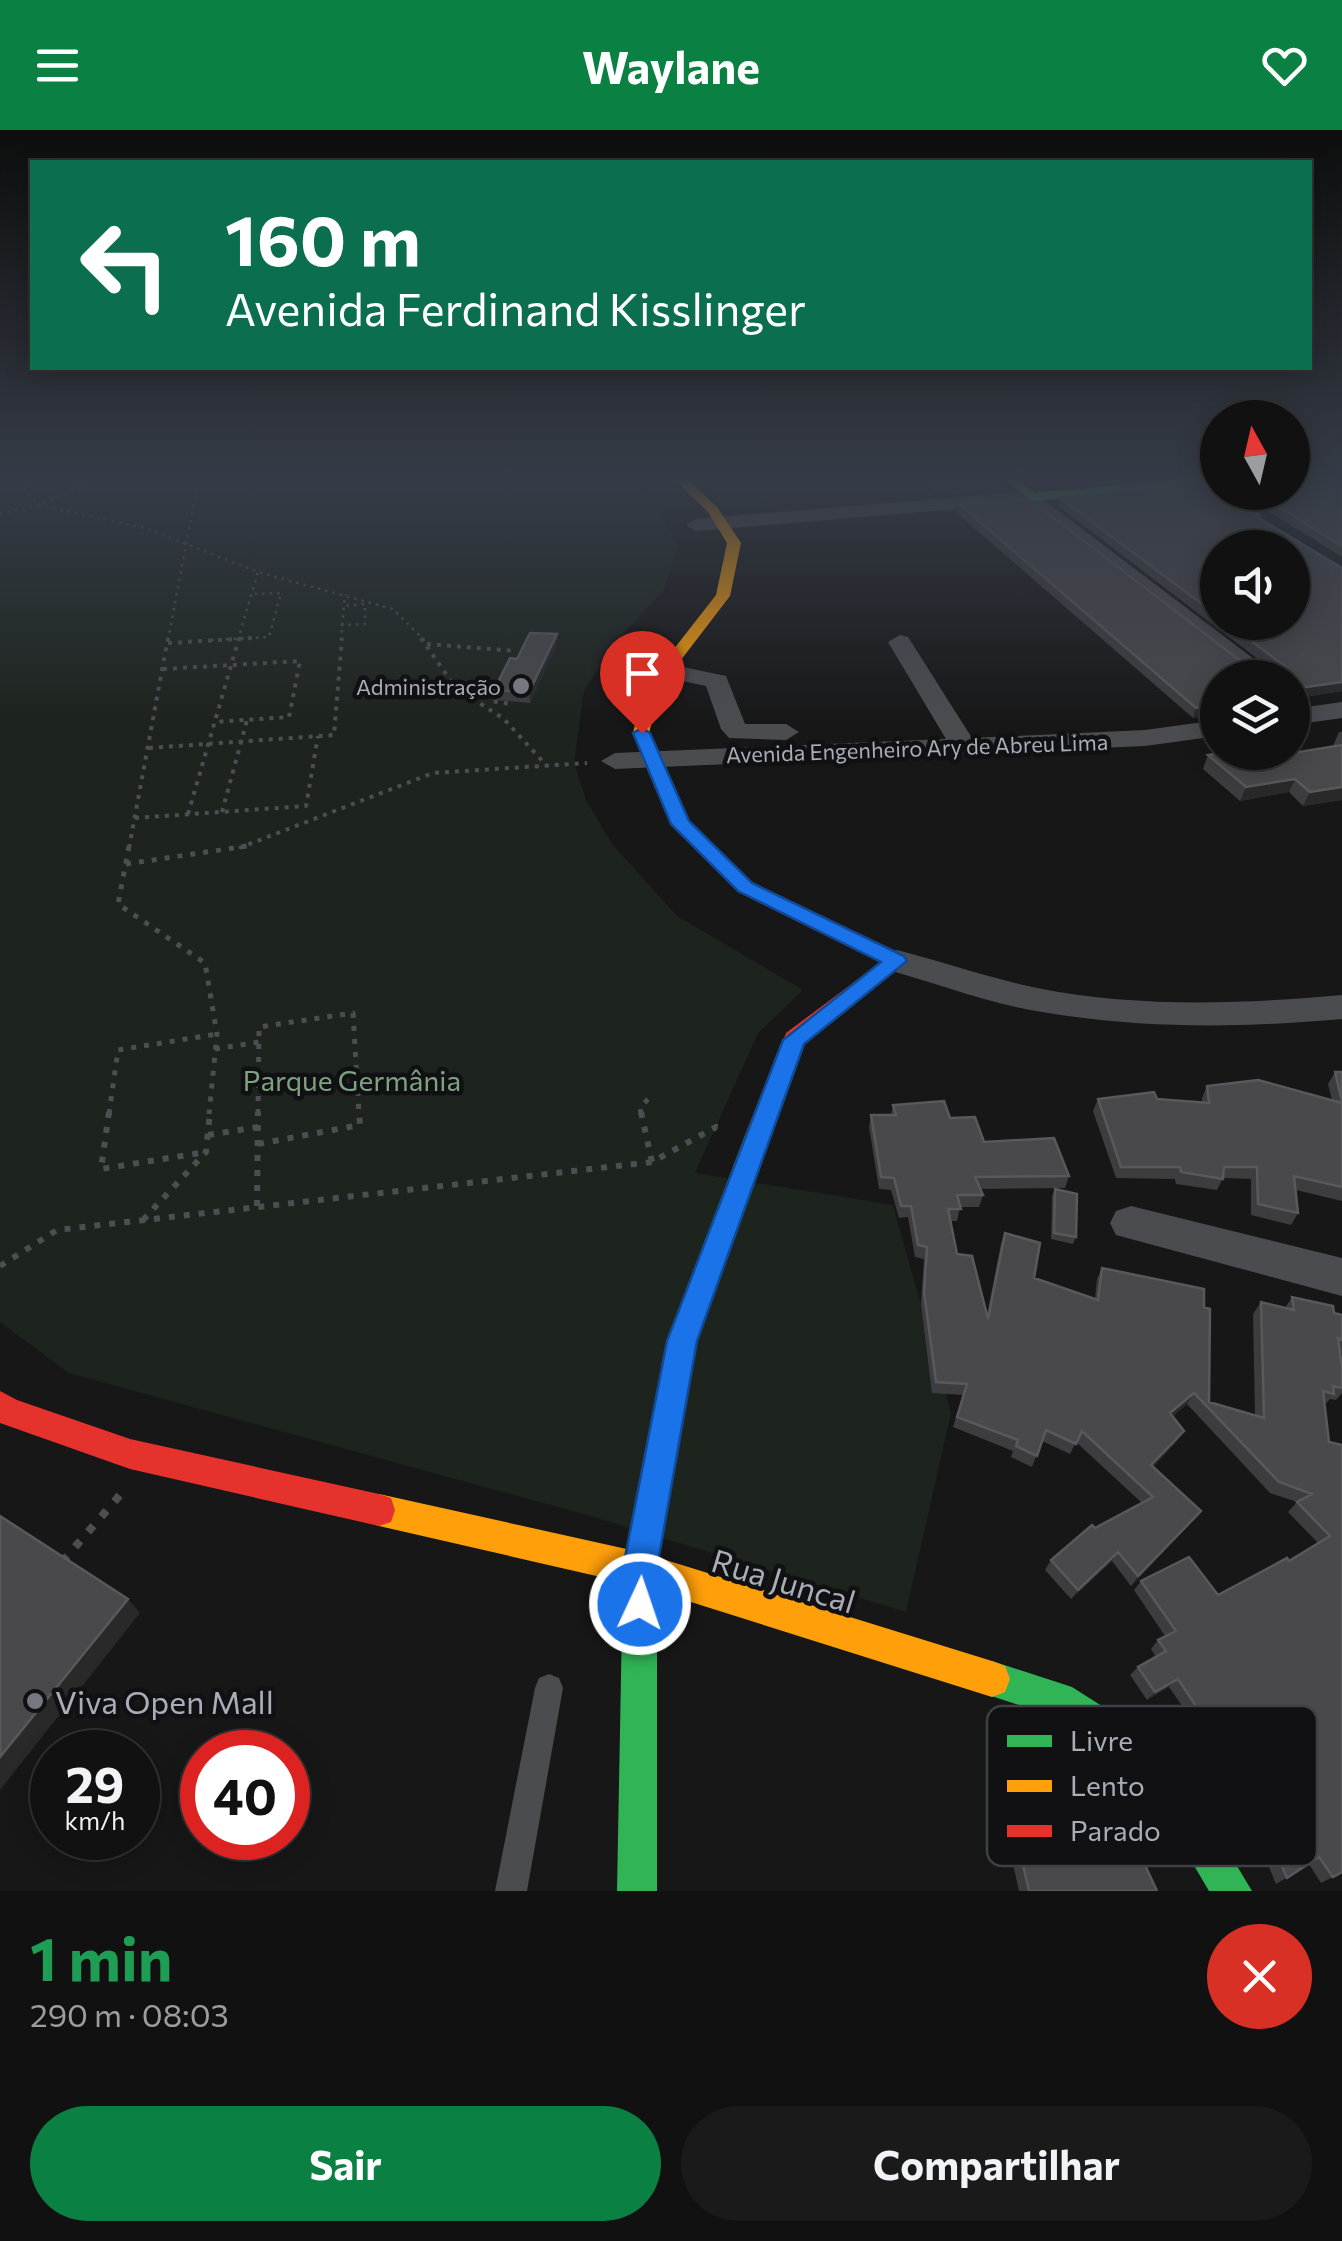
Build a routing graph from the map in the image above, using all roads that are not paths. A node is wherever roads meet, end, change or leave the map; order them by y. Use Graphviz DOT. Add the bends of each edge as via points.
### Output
graph roads {
  1 [pos="731,559"];
  2 [pos="1114,559"];
  3 [pos="900,642"];
  4 [pos="1244,660"];
  5 [pos="664,670"];
  6 [pos="1342,710"];
  7 [pos="1310,715"];
  8 [pos="821,730"];
  9 [pos="1200,730"];
  10 [pos="964,746"];
  11 [pos="652,760"];
  12 [pos="615,762"];
  13 [pos="896,961"];
  14 [pos="1342,1007"];
  15 [pos="1131,1223"];
  16 [pos="1342,1277"];
  17 [pos="0,1405"];
  18 [pos="640,1568"];
  19 [pos="549,1688"];
  20 [pos="1068,1706"];
  21 [pos="1217,1866"];
  22 [pos="510,1891"];
  23 [pos="637,1891"];
  24 [pos="1232,1891"];
  1 -- 5 [label="street" via="723,596"];
  2 -- 4 [label="street"];
  3 -- 10 [label="street"];
  5 -- 8 [label="street" via="718,681 738,732"];
  5 -- 11 [label="street" via="653,686 642,733"];
  6 -- 7 [label="street"];
  9 -- 10 [label="street, Avenida Engenheiro Ary de Abreu Lima"];
  10 -- 11 [label="street, Avenida Engenheiro Ary de Abreu Lima"];
  11 -- 12 [label="street, Avenida Engenheiro Ary de Abreu Lima"];
  11 -- 13 [label="street" via="680,824 745,887"];
  13 -- 14 [label="street" via="1039,1000 1265,1014"];
  13 -- 18 [label="street" via="794,1040 682,1341"];
  15 -- 16 [label="street"];
  17 -- 18 [label="street, Rua Juncal" via="151,1459"];
  18 -- 20 [label="street, Rua Juncal"];
  18 -- 23 [label="street"];
  19 -- 22 [label="lane"];
  21 -- 24 [label="street, Rua Juncal"];
}
